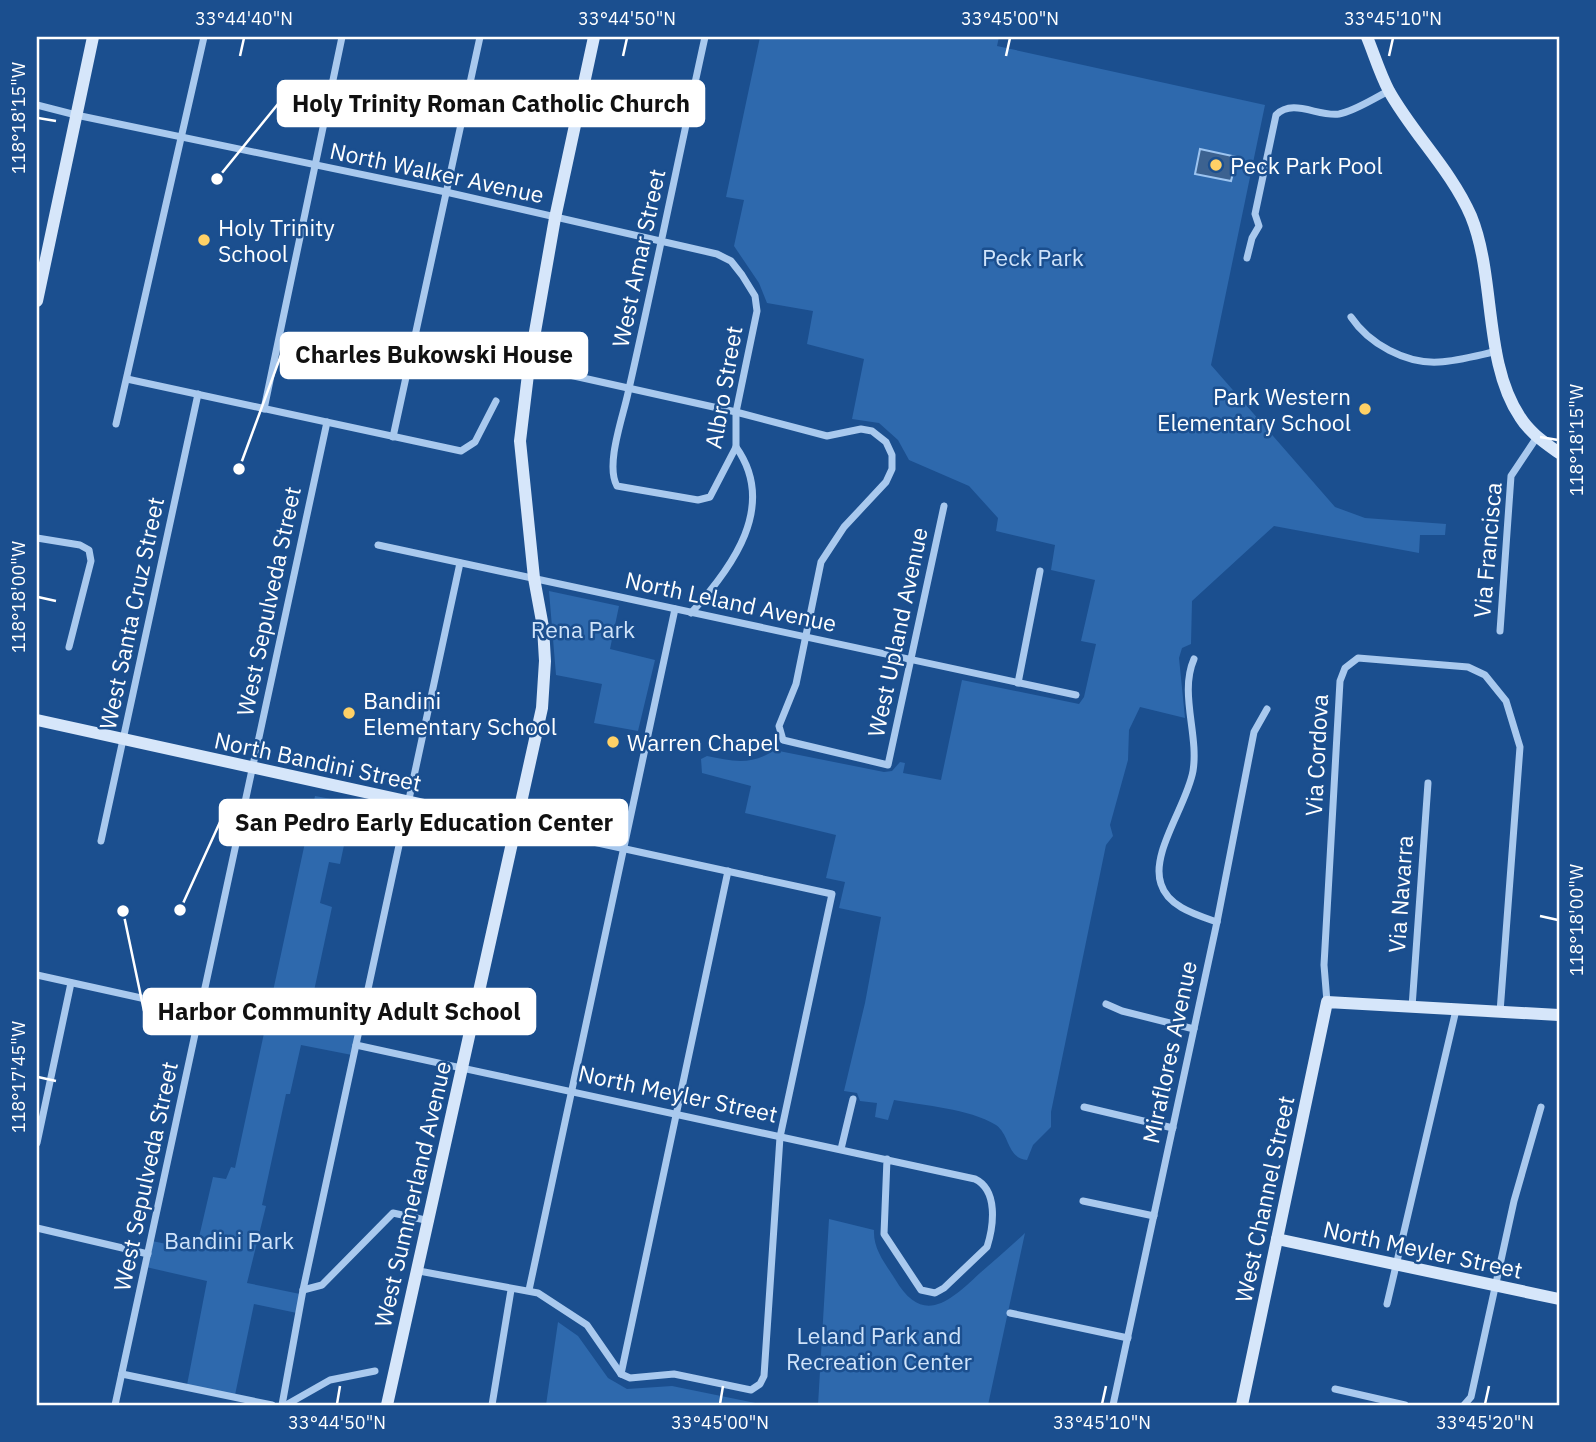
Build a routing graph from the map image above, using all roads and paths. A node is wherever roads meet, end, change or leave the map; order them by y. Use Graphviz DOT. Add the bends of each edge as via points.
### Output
graph roads {
  1 [pos="93,37"];
  2 [pos="204,37"];
  3 [pos="341,37"];
  4 [pos="480,37"];
  5 [pos="594,37"];
  6 [pos="705,37"];
  7 [pos="1367,37"];
  8 [pos="1389,90"];
  9 [pos="37,105"];
  10 [pos="76,115"];
  11 [pos="181,137"];
  12 [pos="314,164"];
  13 [pos="446,192"];
  14 [pos="555,218"];
  15 [pos="661,242"];
  16 [pos="1247,258"];
  17 [pos="37,301"];
  18 [pos="757,311"];
  19 [pos="1351,317"];
  20 [pos="1498,351"];
  21 [pos="529,366"];
  22 [pos="127,379"];
  23 [pos="629,389"];
  24 [pos="198,394"];
  25 [pos="496,401"];
  26 [pos="264,409"];
  27 [pos="736,412"];
  28 [pos="327,422"];
  29 [pos="116,424"];
  30 [pos="393,437"];
  31 [pos="1537,437"];
  32 [pos="736,447"];
  33 [pos="1559,453"];
  34 [pos="617,486"];
  35 [pos="944,506"];
  36 [pos="37,538"];
  37 [pos="378,545"];
  38 [pos="460,563"];
  39 [pos="1040,571"];
  40 [pos="534,578"];
  41 [pos="675,609"];
  42 [pos="691,613"];
  43 [pos="1500,631"];
  44 [pos="807,638"];
  45 [pos="68,647"];
  46 [pos="1194,659"];
  47 [pos="911,660"];
  48 [pos="1017,683"];
  49 [pos="1076,695"];
  50 [pos="1267,709"];
  51 [pos="37,720"];
  52 [pos="124,738"];
  53 [pos="251,768"];
  54 [pos="1428,783"];
  55 [pos="409,802"];
  56 [pos="515,825"];
  57 [pos="101,841"];
  58 [pos="624,849"];
  59 [pos="728,872"];
  60 [pos="1217,922"];
  61 [pos="37,975"];
  62 [pos="71,982"];
  63 [pos="1327,1002"];
  64 [pos="1107,1004"];
  65 [pos="1412,1007"];
  66 [pos="1456,1010"];
  67 [pos="200,1011"];
  68 [pos="1500,1012"];
  69 [pos="1559,1015"];
  70 [pos="1194,1029"];
  71 [pos="355,1045"];
  72 [pos="463,1068"];
  73 [pos="569,1091"];
  74 [pos="853,1099"];
  75 [pos="1084,1107"];
  76 [pos="1541,1107"];
  77 [pos="675,1115"];
  78 [pos="1173,1128"];
  79 [pos="780,1137"];
  80 [pos="37,1143"];
  81 [pos="841,1149"];
  82 [pos="887,1159"];
  83 [pos="1083,1201"];
  84 [pos="1154,1216"];
  85 [pos="430,1221"];
  86 [pos="37,1228"];
  87 [pos="1278,1239"];
  88 [pos="148,1254"];
  89 [pos="1396,1264"];
  90 [pos="419,1271"];
  91 [pos="1495,1286"];
  92 [pos="303,1290"];
  93 [pos="511,1290"];
  94 [pos="529,1290"];
  95 [pos="1559,1299"];
  96 [pos="1387,1304"];
  97 [pos="1010,1313"];
  98 [pos="1128,1338"];
  99 [pos="375,1371"];
  100 [pos="122,1374"];
  101 [pos="621,1374"];
  102 [pos="1335,1389"];
  103 [pos="115,1405"];
  104 [pos="272,1405"];
  105 [pos="284,1405"];
  106 [pos="387,1405"];
  107 [pos="492,1405"];
  108 [pos="1113,1405"];
  109 [pos="1242,1405"];
  110 [pos="1405,1405"];
  111 [pos="1464,1405"];
  1 -- 10 [label="street"];
  2 -- 11 [label="street"];
  3 -- 12 [label="street"];
  4 -- 13 [label="street"];
  5 -- 14 [label="street, West Summerland Avenue"];
  6 -- 15 [label="street, West Amar Street"];
  7 -- 8 [label="street"];
  8 -- 16 [label="street" via="1340,114 1293,107 1276,115 1255,214 1259,226"];
  8 -- 20 [label="street" via="1471,216"];
  9 -- 10 [label="street, North Walker Avenue"];
  10 -- 11 [label="street, North Walker Avenue"];
  10 -- 17 [label="street"];
  11 -- 12 [label="street, North Walker Avenue"];
  11 -- 22 [label="street"];
  12 -- 13 [label="street, North Walker Avenue"];
  12 -- 26 [label="street"];
  13 -- 14 [label="street, North Walker Avenue"];
  13 -- 30 [label="street"];
  14 -- 15 [label="street, North Walker Avenue"];
  14 -- 21 [label="street, West Summerland Avenue"];
  15 -- 18 [label="street, North Walker Avenue" via="731,261 755,296"];
  15 -- 23 [label="street, West Amar Street"];
  18 -- 27 [label="street, Albro Street"];
  19 -- 20 [label="street" via="1361,333 1391,352 1437,362"];
  20 -- 31 [label="street" via="1513,405"];
  21 -- 23 [label="street"];
  21 -- 40 [label="street, West Summerland Avenue" via="520,441"];
  22 -- 24 [label="street"];
  22 -- 29 [label="street"];
  23 -- 27 [label="street"];
  23 -- 34 [label="street, West Amar Street" via="611,467"];
  24 -- 26 [label="street"];
  24 -- 52 [label="street, West Santa Cruz Street"];
  25 -- 30 [label="street" via="475,442 461,451"];
  26 -- 28 [label="street"];
  27 -- 32 [label="street, Albro Street"];
  27 -- 44 [label="street" via="827,436 861,429 886,442 892,454 892,469 876,495 844,527 821,562"];
  28 -- 30 [label="street"];
  28 -- 53 [label="street, West Sepulveda Street"];
  31 -- 33 [label="street"];
  31 -- 43 [label="street, Via Francisca" via="1511,476"];
  32 -- 34 [label="street, Albro Street" via="710,496 698,500"];
  32 -- 42 [label="street" via="749,477 753,514 740,546"];
  35 -- 47 [label="street, West Upland Avenue"];
  36 -- 45 [label="street" via="89,550 91,561"];
  37 -- 38 [label="street, North Leland Avenue"];
  38 -- 40 [label="street, North Leland Avenue"];
  38 -- 55 [label="street"];
  39 -- 48 [label="street"];
  40 -- 41 [label="street, North Leland Avenue"];
  40 -- 56 [label="street, West Summerland Avenue" via="545,684"];
  41 -- 42 [label="street, North Leland Avenue"];
  41 -- 58 [label="street"];
  42 -- 44 [label="street, North Leland Avenue"];
  44 -- 47 [label="street, North Leland Avenue"];
  44 -- 47 [label="street, West Upland Avenue" via="779,726 783,740 887,765"];
  46 -- 60 [label="street" via="1188,678 1193,771 1160,856 1161,885 1181,909"];
  47 -- 48 [label="street, North Leland Avenue"];
  48 -- 49 [label="street, North Leland Avenue"];
  50 -- 60 [label="street, Miraflores Avenue" via="1254,732"];
  51 -- 52 [label="street, North Bandini Street"];
  52 -- 53 [label="street, North Bandini Street"];
  52 -- 57 [label="street, West Santa Cruz Street"];
  53 -- 55 [label="street, North Bandini Street"];
  53 -- 67 [label="street, West Sepulveda Street"];
  54 -- 65 [label="street, Via Navarra"];
  55 -- 56 [label="street, North Bandini Street"];
  55 -- 71 [label="street"];
  56 -- 58 [label="street, North Bandini Street"];
  56 -- 72 [label="street, West Summerland Avenue"];
  58 -- 59 [label="street, North Bandini Street"];
  58 -- 73 [label="street"];
  59 -- 77 [label="street"];
  59 -- 79 [label="street, North Bandini Street" via="828,891 832,898"];
  60 -- 70 [label="street, Miraflores Avenue"];
  61 -- 62 [label="street"];
  62 -- 67 [label="street"];
  62 -- 80 [label="street"];
  63 -- 65 [label="street"];
  63 -- 68 [label="street, Via Cordova" via="1324,965 1340,681 1345,668 1358,658 1468,667 1485,675 1506,701 1520,747"];
  63 -- 87 [label="street, West Channel Street"];
  64 -- 70 [label="street"];
  65 -- 66 [label="street"];
  66 -- 68 [label="street"];
  66 -- 89 [label="street"];
  67 -- 88 [label="street, West Sepulveda Street"];
  68 -- 69 [label="street"];
  70 -- 78 [label="street, Miraflores Avenue"];
  71 -- 72 [label="street, North Meyler Street"];
  71 -- 92 [label="street"];
  72 -- 73 [label="street, North Meyler Street"];
  72 -- 85 [label="street, West Summerland Avenue"];
  73 -- 77 [label="street, North Meyler Street"];
  73 -- 94 [label="street"];
  74 -- 81 [label="street"];
  75 -- 78 [label="street"];
  76 -- 91 [label="street"];
  77 -- 79 [label="street, North Meyler Street"];
  77 -- 101 [label="street"];
  78 -- 84 [label="street, Miraflores Avenue"];
  79 -- 81 [label="street, North Meyler Street"];
  79 -- 101 [label="street" via="768,1363 760,1384 751,1390 674,1374 630,1378"];
  81 -- 82 [label="street, North Meyler Street"];
  82 -- 82 [label="street, North Meyler Street" via="884,1234 921,1290 935,1293 987,1247 988,1188 975,1179"];
  83 -- 84 [label="street"];
  84 -- 98 [label="street, Miraflores Avenue"];
  85 -- 90 [label="street, West Summerland Avenue"];
  85 -- 92 [label="street" via="393,1213 322,1284"];
  86 -- 88 [label="street"];
  87 -- 89 [label="street, North Meyler Street"];
  87 -- 109 [label="street, West Channel Street"];
  88 -- 100 [label="street, West Sepulveda Street"];
  89 -- 91 [label="street, North Meyler Street"];
  89 -- 96 [label="street"];
  90 -- 93 [label="street"];
  90 -- 106 [label="street, West Summerland Avenue"];
  91 -- 95 [label="street, North Meyler Street"];
  91 -- 111 [label="street" via="1471,1397"];
  92 -- 105 [label="street"];
  93 -- 94 [label="street"];
  93 -- 107 [label="street"];
  94 -- 101 [label="street" via="587,1325"];
  97 -- 98 [label="street"];
  98 -- 108 [label="street, Miraflores Avenue"];
  99 -- 105 [label="street" via="330,1380"];
  100 -- 103 [label="street, West Sepulveda Street"];
  100 -- 104 [label="street"];
  102 -- 110 [label="street"];
}
